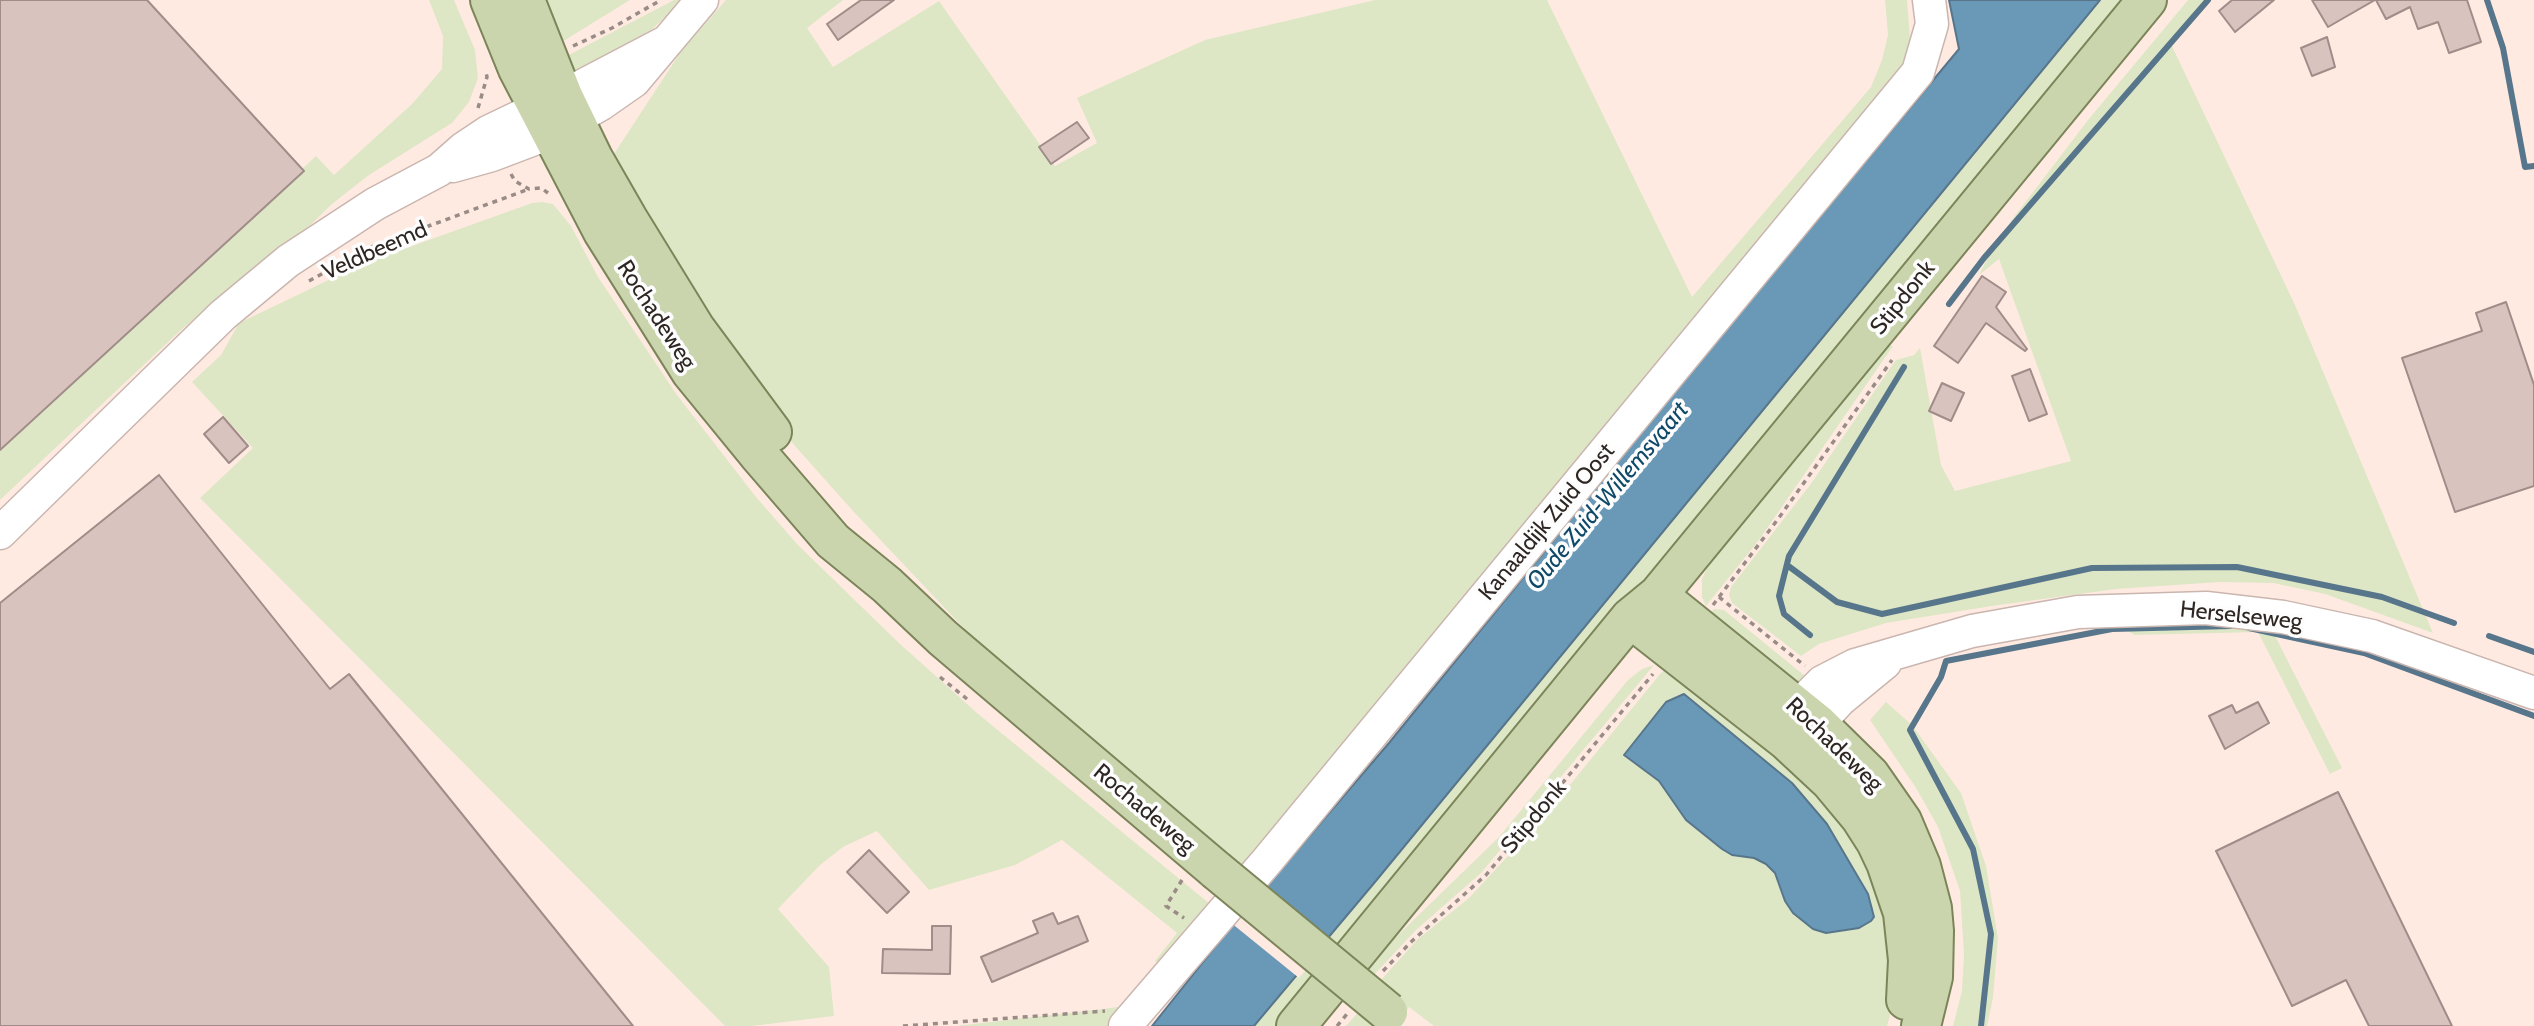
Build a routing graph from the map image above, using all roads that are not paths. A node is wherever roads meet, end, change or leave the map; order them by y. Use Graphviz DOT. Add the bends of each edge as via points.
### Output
graph roads {
  1 [pos="490,0"];
  2 [pos="525,0"];
  3 [pos="702,0"];
  4 [pos="1929,0"];
  5 [pos="2147,0"];
  6 [pos="556,114"];
  7 [pos="0,533"];
  8 [pos="1670,620"];
  9 [pos="2534,694"];
  10 [pos="1801,724"];
  11 [pos="1383,1014"];
  12 [pos="1132,1017"];
  13 [pos="1296,1026"];
  14 [pos="1901,1026"];
  15 [pos="1921,1026"];
  1 -- 6 [label="main road, Rochadeweg" via="518,69"];
  2 -- 6 [label="main road, Rochadeweg"];
  3 -- 6 [label="street, Veldbeemd" via="634,81"];
  4 -- 12 [label="street, Kanaaldijk Zuid Oost" via="1932,24 1918,72 1259,871"];
  5 -- 8 [label="main road, Stipdonk"];
  6 -- 7 [label="street, Veldbeemd" via="492,155 439,170 375,204 288,261 223,315"];
  6 -- 11 [label="main road, Rochadeweg, bridge" via="603,232 691,372 833,541 887,585 1200,873"];
  8 -- 10 [label="main road, Rochadeweg"];
  8 -- 13 [label="main road, Stipdonk" via="1390,911"];
  9 -- 10 [label="street, Herselseweg" via="2372,636 2283,617 2206,608 2078,612 1972,631 1900,652"];
  10 -- 14 [label="main road, Rochadeweg" via="1830,782 1860,817 1892,876 1903,914 1908,960"];
  10 -- 15 [label="main road, Rochadeweg" via="1871,775 1902,821 1922,866 1932,908 1935,955"];
}
